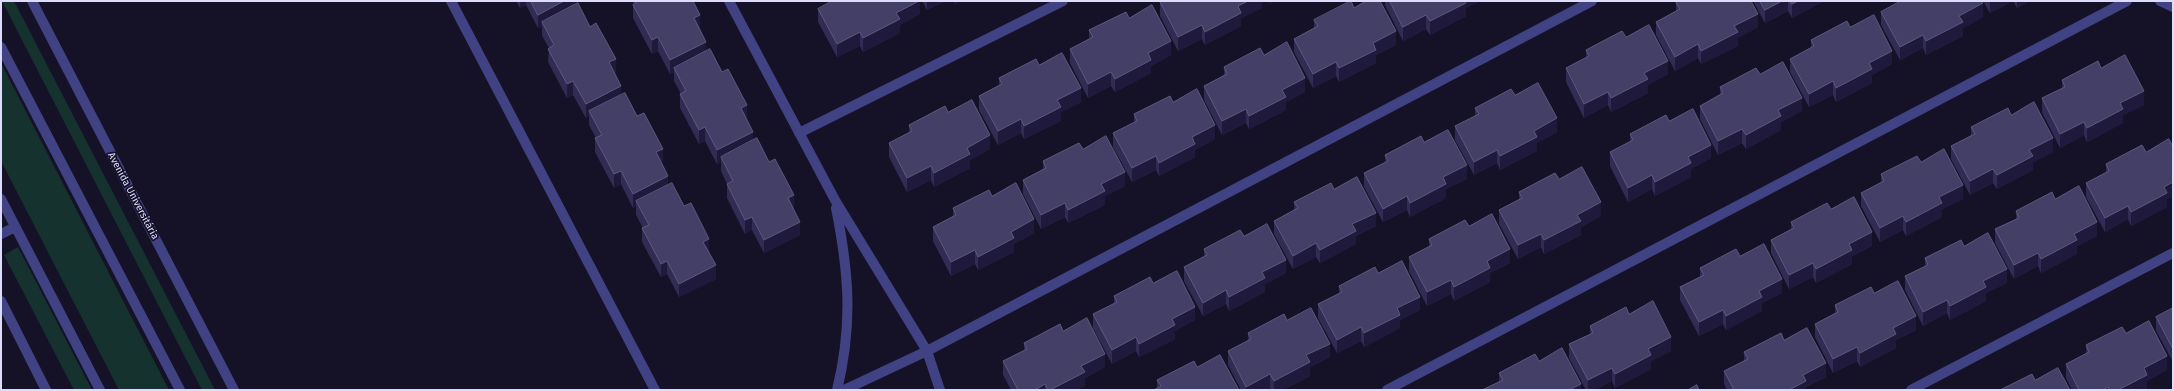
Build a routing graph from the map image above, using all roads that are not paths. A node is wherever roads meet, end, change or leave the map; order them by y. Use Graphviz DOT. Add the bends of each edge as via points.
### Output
graph roads {
  1 [pos="32,1"];
  2 [pos="451,1"];
  3 [pos="729,1"];
  4 [pos="1063,1"];
  5 [pos="1592,1"];
  6 [pos="2127,1"];
  7 [pos="2160,1"];
  8 [pos="2173,7"];
  9 [pos="1,47"];
  10 [pos="799,133"];
  11 [pos="1,199"];
  12 [pos="835,200"];
  13 [pos="15,227"];
  14 [pos="1,234"];
  15 [pos="2173,254"];
  16 [pos="1,301"];
  17 [pos="927,351"];
  18 [pos="46,390"];
  19 [pos="100,390"];
  20 [pos="180,390"];
  21 [pos="234,390"];
  22 [pos="655,390"];
  23 [pos="837,390"];
  24 [pos="844,390"];
  25 [pos="940,390"];
  26 [pos="1387,390"];
  27 [pos="1911,390"];
  1 -- 21 [label="street, Avenida Universitária"];
  2 -- 22 [label="street"];
  3 -- 10 [label="street"];
  4 -- 10 [label="street"];
  5 -- 17 [label="street"];
  6 -- 26 [label="street"];
  7 -- 8 [label="street"];
  9 -- 20 [label="street"];
  10 -- 12 [label="street"];
  11 -- 13 [label="street"];
  12 -- 17 [label="street"];
  12 -- 23 [label="street" via="846,256 849,311 844,361"];
  13 -- 14 [label="street"];
  13 -- 19 [label="street"];
  15 -- 27 [label="street"];
  16 -- 18 [label="street"];
  17 -- 24 [label="street"];
  17 -- 25 [label="street"];
}
